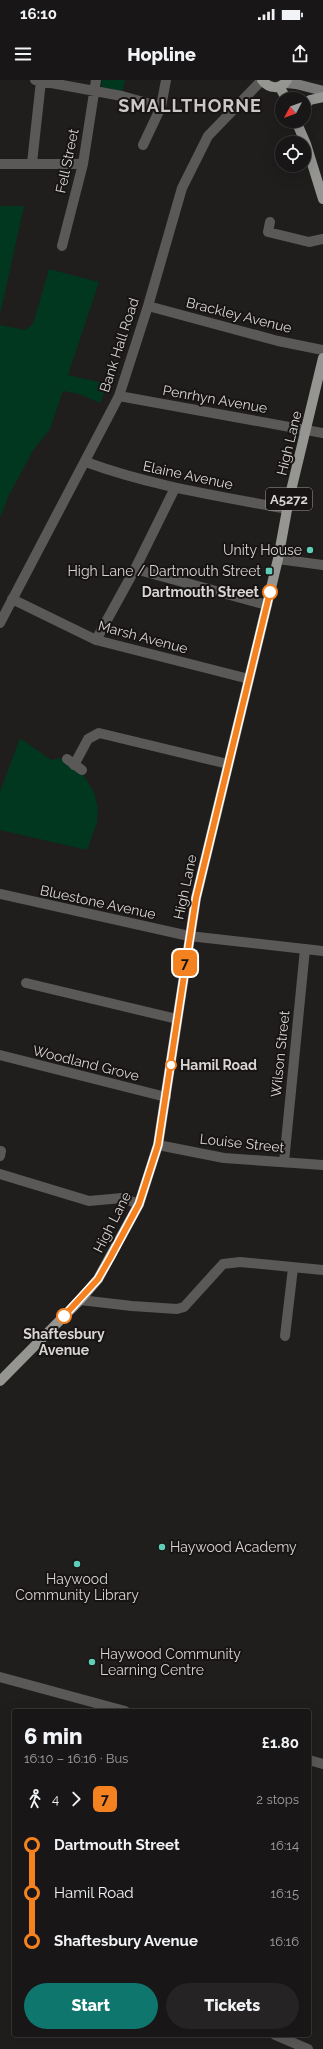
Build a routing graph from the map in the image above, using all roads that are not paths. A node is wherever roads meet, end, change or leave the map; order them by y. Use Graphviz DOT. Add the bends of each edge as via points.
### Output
graph roads {
  1 [pos="166,80"];
  2 [pos="262,80"];
  3 [pos="311,80"];
  4 [pos="38,81"];
  5 [pos="284,83"];
  6 [pos="95,85"];
  7 [pos="323,91"];
  8 [pos="323,96"];
  9 [pos="311,100"];
  10 [pos="161,107"];
  11 [pos="299,128"];
  12 [pos="143,145"];
  13 [pos="0,164"];
  14 [pos="32,164"];
  15 [pos="83,164"];
  16 [pos="323,200"];
  17 [pos="270,222"];
  18 [pos="323,239"];
  19 [pos="62,246"];
  20 [pos="148,306"];
  21 [pos="323,350"];
  22 [pos="323,358"];
  23 [pos="119,396"];
  24 [pos="306,430"];
  25 [pos="323,433"];
  26 [pos="86,462"];
  27 [pos="174,488"];
  28 [pos="287,509"];
  29 [pos="278,559"];
  30 [pos="323,565"];
  31 [pos="135,569"];
  32 [pos="12,599"];
  33 [pos="267,605"];
  34 [pos="0,623"];
  35 [pos="96,640"];
  36 [pos="249,679"];
  37 [pos="228,764"];
  38 [pos="74,765"];
  39 [pos="0,894"];
  40 [pos="189,936"];
  41 [pos="305,949"];
  42 [pos="323,951"];
  43 [pos="26,983"];
  44 [pos="177,1020"];
  45 [pos="0,1055"];
  46 [pos="166,1097"];
  47 [pos="158,1145"];
  48 [pos="284,1162"];
  49 [pos="323,1165"];
  50 [pos="0,1172"];
  51 [pos="139,1204"];
  52 [pos="293,1268"];
  53 [pos="323,1270"];
  54 [pos="80,1300"];
  55 [pos="285,1336"];
  56 [pos="0,1381"];
  57 [pos="0,1677"];
  58 [pos="118,1709"];
  59 [pos="311,1763"];
  60 [pos="323,1764"];
  61 [pos="280,2037"];
  62 [pos="308,2049"];
  1 -- 10 [label="street"];
  2 -- 5 [label="main road" via="268,86"];
  2 -- 20 [label="street, Bank Hall Road" via="208,136 182,188"];
  3 -- 7 [label="main road"];
  4 -- 6 [label="street"];
  4 -- 14 [label="street"];
  5 -- 7 [label="main road"];
  6 -- 10 [label="street"];
  6 -- 15 [label="street, Fell Street"];
  8 -- 9 [label="main road"];
  10 -- 12 [label="street"];
  11 -- 16 [label="main road"];
  13 -- 14 [label="street"];
  14 -- 15 [label="street"];
  15 -- 19 [label="street, Fell Street"];
  17 -- 18 [label="street" via="268,232 309,242"];
  20 -- 21 [label="street, Brackley Avenue" via="278,341"];
  20 -- 23 [label="street, Bank Hall Road"];
  22 -- 24 [label="main road, High Lane / A5272"];
  23 -- 24 [label="street, Penrhyn Avenue"];
  23 -- 26 [label="street, Bank Hall Road"];
  24 -- 25 [label="street, Penrhyn Avenue"];
  24 -- 28 [label="main road, High Lane / A5272"];
  26 -- 27 [label="street, Elaine Avenue" via="109,471"];
  26 -- 32 [label="street, Bank Hall Road"];
  27 -- 28 [label="street, Elaine Avenue"];
  27 -- 31 [label="street"];
  28 -- 29 [label="main road, High Lane / A5272"];
  29 -- 30 [label="street"];
  29 -- 33 [label="main road, High Lane / A5272"];
  31 -- 33 [label="street"];
  31 -- 35 [label="street"];
  32 -- 34 [label="street, Bank Hall Road"];
  32 -- 35 [label="street, Marsh Avenue"];
  33 -- 36 [label="main road, High Lane / A5272"];
  35 -- 36 [label="street, Marsh Avenue"];
  36 -- 37 [label="main road, High Lane / A5272"];
  37 -- 38 [label="street" via="99,733 88,739"];
  37 -- 40 [label="main road, High Lane / A5272"];
  39 -- 40 [label="street, Bluestone Avenue"];
  40 -- 41 [label="street"];
  40 -- 44 [label="main road, High Lane / A5272"];
  41 -- 42 [label="street"];
  41 -- 48 [label="street, Wilson Street"];
  43 -- 44 [label="street"];
  44 -- 46 [label="main road, High Lane / A5272"];
  45 -- 46 [label="street, Woodland Grove"];
  46 -- 47 [label="main road, High Lane / A5272"];
  47 -- 48 [label="street, Louise Street" via="224,1158"];
  47 -- 51 [label="main road, High Lane / A5272"];
  48 -- 49 [label="street, Louise Street"];
  50 -- 51 [label="street" via="89,1201 122,1198"];
  51 -- 54 [label="main road, High Lane / A5272" via="98,1279"];
  52 -- 53 [label="street"];
  52 -- 54 [label="street" via="240,1262 223,1264 184,1307 132,1306"];
  52 -- 55 [label="street"];
  54 -- 56 [label="main road, High Lane / A5272"];
  57 -- 58 [label="street"];
  59 -- 60 [label="street"];
  61 -- 62 [label="street"];
}
